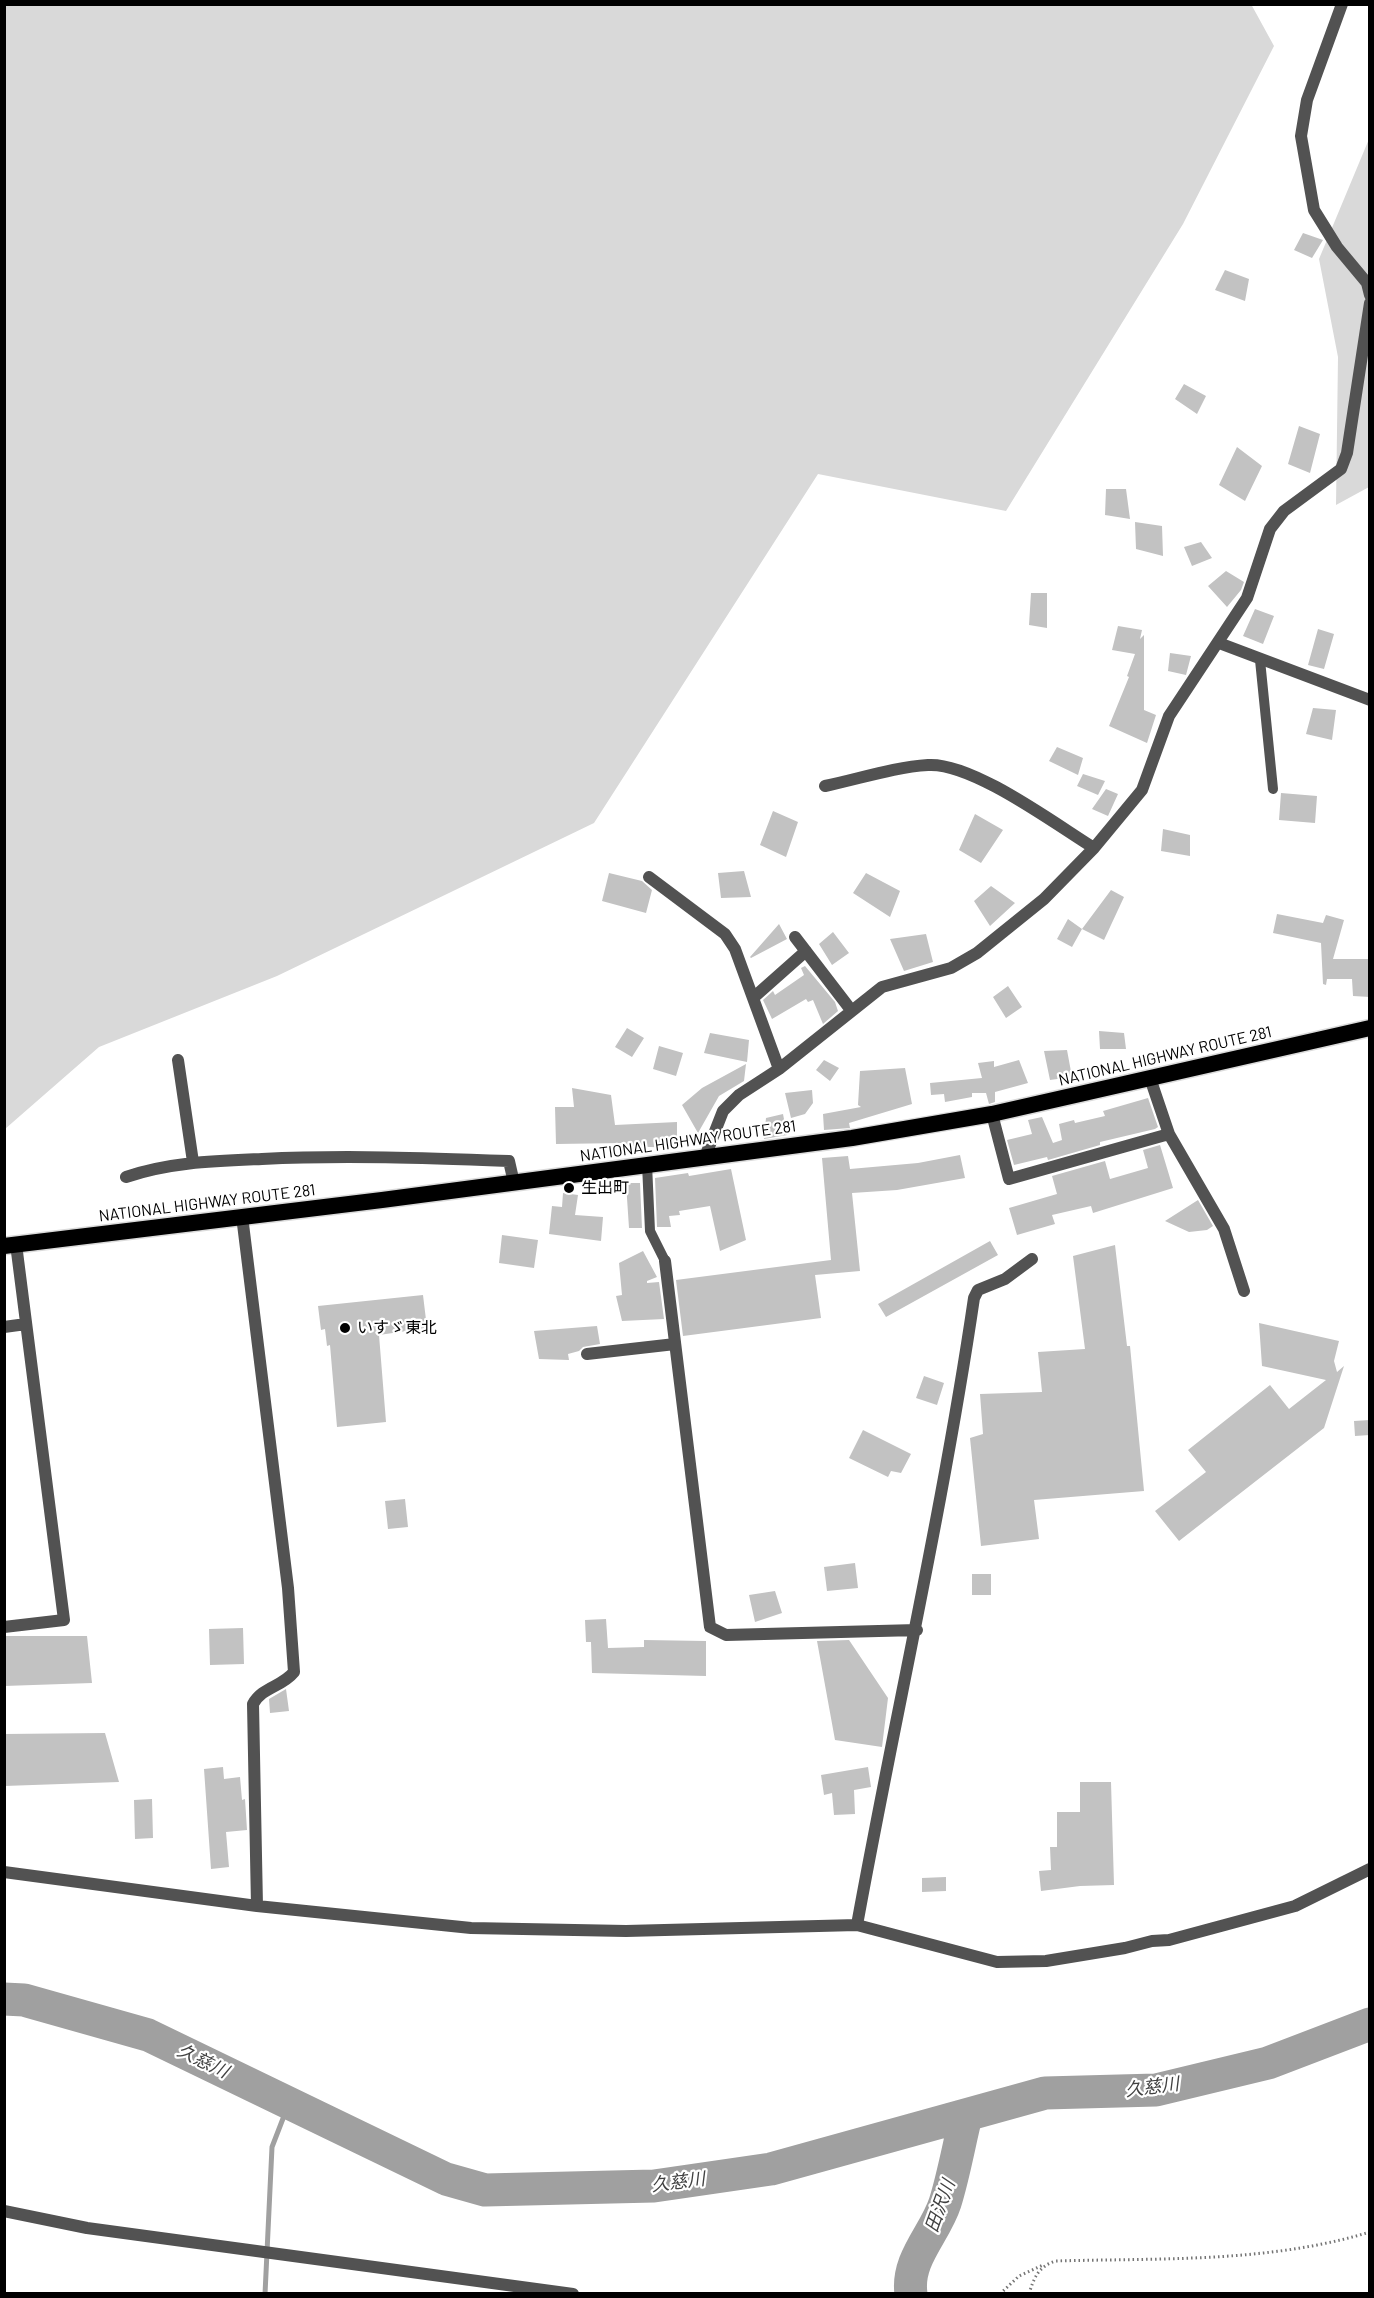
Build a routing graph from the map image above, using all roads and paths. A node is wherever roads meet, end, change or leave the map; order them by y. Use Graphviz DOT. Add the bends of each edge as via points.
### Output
graph roads {
  1 [pos="1342,4"];
  2 [pos="1370,295"];
  3 [pos="1370,303"];
  4 [pos="1219,643"];
  5 [pos="1260,660"];
  6 [pos="1370,700"];
  7 [pos="825,786"];
  8 [pos="1273,789"];
  9 [pos="1094,848"];
  10 [pos="649,877"];
  11 [pos="795,937"];
  12 [pos="806,951"];
  13 [pos="753,998"];
  14 [pos="851,1010"];
  15 [pos="1370,1028"];
  16 [pos="178,1060"];
  17 [pos="778,1069"];
  18 [pos="1150,1078"];
  19 [pos="992,1114"];
  20 [pos="1169,1134"];
  21 [pos="705,1157"];
  22 [pos="193,1162"];
  23 [pos="647,1164"];
  24 [pos="126,1176"];
  25 [pos="513,1183"];
  26 [pos="242,1216"];
  27 [pos="10,1245"];
  28 [pos="663,1256"];
  29 [pos="1032,1259"];
  30 [pos="1244,1291"];
  31 [pos="26,1324"];
  32 [pos="4,1328"];
  33 [pos="675,1344"];
  34 [pos="586,1354"];
  35 [pos="4,1627"];
  36 [pos="917,1630"];
  37 [pos="1370,1869"];
  38 [pos="4,1872"];
  39 [pos="257,1906"];
  40 [pos="858,1925"];
  41 [pos="4,2211"];
  42 [pos="1370,2232"];
  43 [pos="1046,2264"];
  44 [pos="566,2293"];
  45 [pos="1000,2294"];
  46 [pos="1029,2294"];
  1 -- 2 [label="street" via="1307,100 1301,136 1314,210 1337,247 1367,283"];
  3 -- 4 [label="street" via="1347,453 1341,469 1284,512 1270,529 1247,598"];
  4 -- 5 [label="street"];
  4 -- 9 [label="street" via="1169,716 1142,790"];
  5 -- 6 [label="street"];
  5 -- 8 [label="lane"];
  7 -- 9 [label="street" via="928,765 950,766 977,777"];
  9 -- 14 [label="street" via="1044,899 977,953 951,968 882,987"];
  10 -- 13 [label="street" via="725,934 735,949"];
  11 -- 12 [label="street"];
  12 -- 13 [label="street"];
  12 -- 14 [label="street"];
  13 -- 17 [label="street"];
  14 -- 17 [label="street"];
  15 -- 18 [label="highway, NATIONAL HIGHWAY ROUTE 281"];
  16 -- 22 [label="street"];
  17 -- 21 [label="street" via="739,1095 723,1111"];
  18 -- 19 [label="highway, NATIONAL HIGHWAY ROUTE 281"];
  18 -- 20 [label="street"];
  19 -- 20 [label="street" via="1009,1179"];
  19 -- 21 [label="highway, NATIONAL HIGHWAY ROUTE 281"];
  20 -- 30 [label="street" via="1224,1230"];
  21 -- 23 [label="highway, NATIONAL HIGHWAY ROUTE 281"];
  22 -- 24 [label="street"];
  22 -- 25 [label="street" via="365,1157 509,1161"];
  23 -- 25 [label="highway, NATIONAL HIGHWAY ROUTE 281"];
  23 -- 28 [label="lane" via="650,1231"];
  25 -- 26 [label="highway, NATIONAL HIGHWAY ROUTE 281"];
  26 -- 27 [label="highway, NATIONAL HIGHWAY ROUTE 281"];
  26 -- 39 [label="street" via="287,1583 294,1672 287,1680 258,1693 253,1704"];
  27 -- 31 [label="street"];
  28 -- 33 [label="street"];
  29 -- 36 [label="street" via="1005,1279 978,1290 974,1298"];
  31 -- 32 [label="street"];
  31 -- 35 [label="street" via="64,1620"];
  33 -- 34 [label="street"];
  33 -- 36 [label="street" via="710,1627 726,1635"];
  36 -- 40 [label="street" via="887,1763"];
  37 -- 40 [label="street" via="1295,1906 1169,1940 1046,1961 997,1962"];
  38 -- 39 [label="street"];
  39 -- 40 [label="street" via="402,1922 542,1930"];
  41 -- 44 [label="street" via="87,2228"];
  42 -- 43 [label="path" via="1266,2254"];
  43 -- 45 [label="path" via="1019,2276"];
  43 -- 46 [label="path" via="1034,2276"];
}
